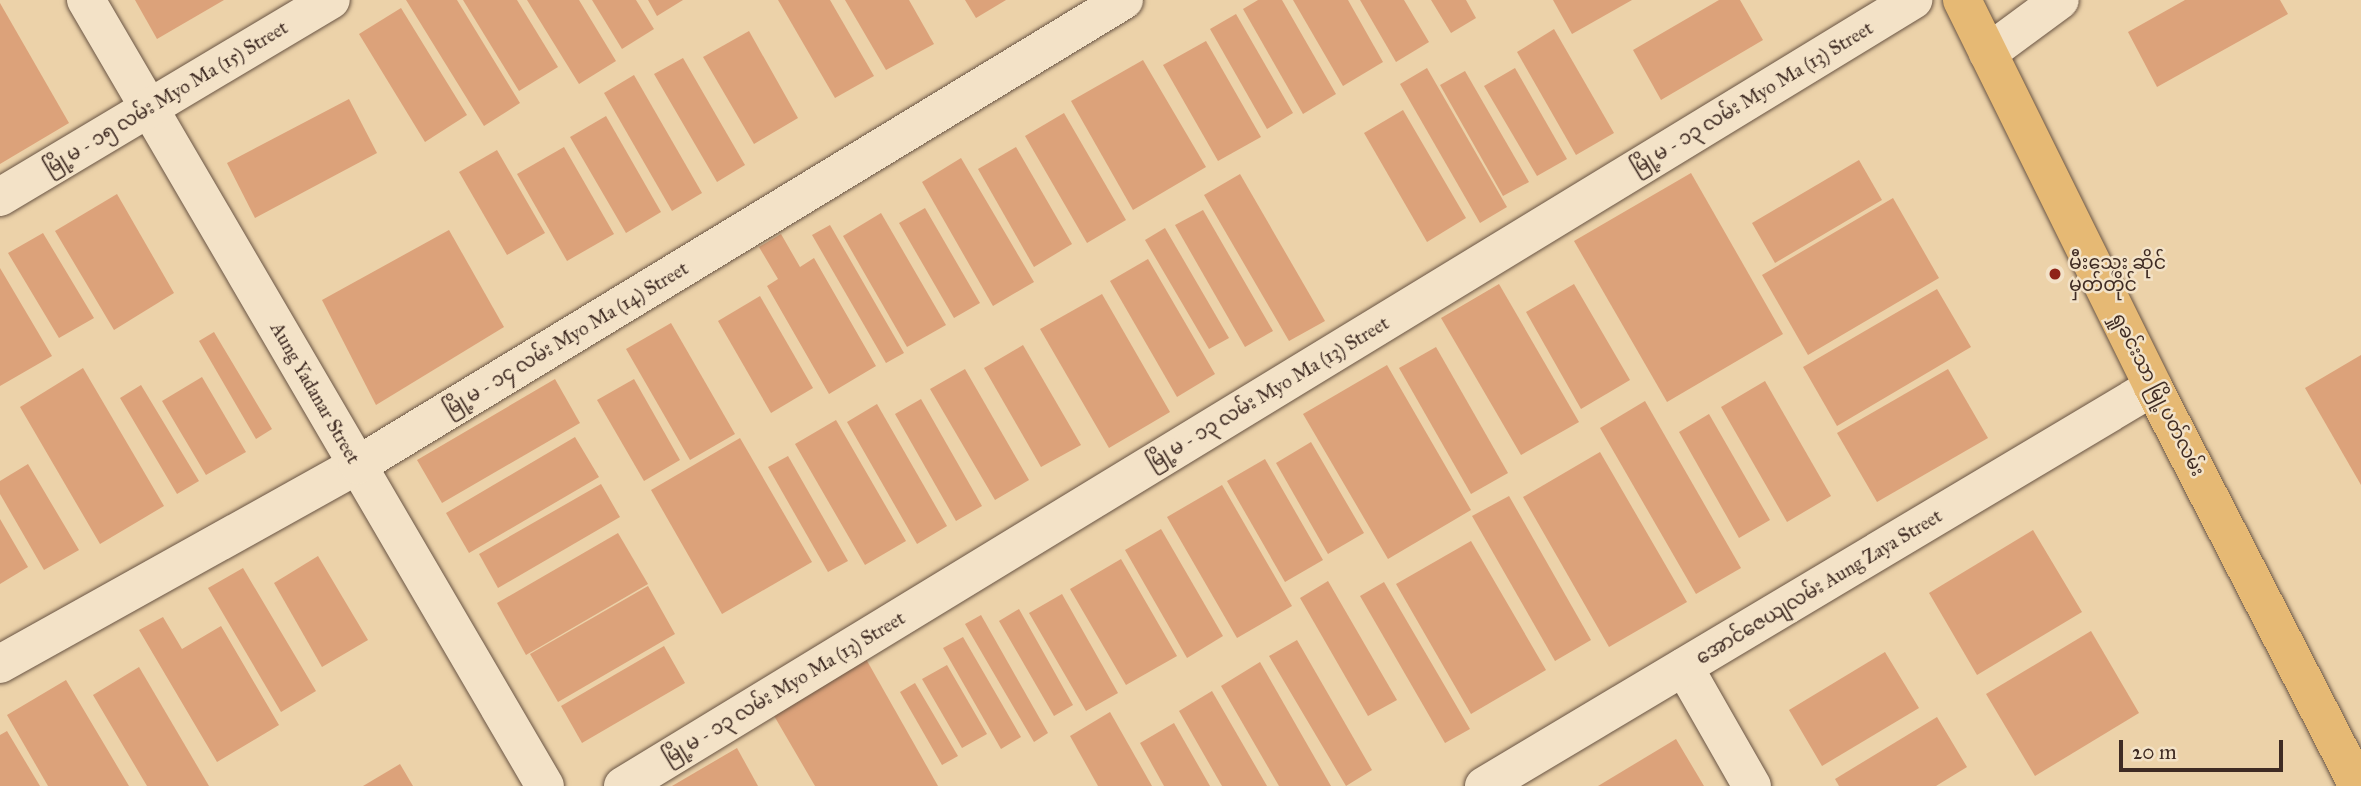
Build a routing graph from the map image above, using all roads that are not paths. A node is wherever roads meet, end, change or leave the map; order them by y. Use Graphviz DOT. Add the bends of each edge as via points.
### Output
graph roads {
  1 [pos="86,0"];
  2 [pos="331,0"];
  3 [pos="1124,0"];
  4 [pos="1913,0"];
  5 [pos="1962,0"];
  6 [pos="2060,0"];
  7 [pos="1988,53"];
  8 [pos="149,109"];
  9 [pos="0,197"];
  10 [pos="2153,387"];
  11 [pos="358,465"];
  12 [pos="0,664"];
  13 [pos="1684,667"];
  14 [pos="545,786"];
  15 [pos="623,786"];
  16 [pos="1484,786"];
  17 [pos="1752,786"];
  18 [pos="2358,786"];
  1 -- 8 [label="street, Aung Yadanar Street"];
  2 -- 8 [label="street, မြို့မ - ၁၅ လမ်း Myo Ma (15) Street"];
  3 -- 11 [label="street, မြို့မ - ၁၄ လမ်း Myo Ma (14) Street"];
  4 -- 15 [label="street, မြို့မ - ၁၃ လမ်း Myo Ma (13) Street"];
  5 -- 7 [label="main road, ရှုခင်းသာ မြို့ပတ်လမ်း"];
  6 -- 7 [label="street"];
  7 -- 10 [label="main road, ရှုခင်းသာ မြို့ပတ်လမ်း"];
  8 -- 9 [label="street, မြို့မ - ၁၅ လမ်း Myo Ma (15) Street"];
  8 -- 11 [label="street, Aung Yadanar Street"];
  10 -- 13 [label="street, အောင်ဇေယျလမ်း Aung Zaya Street"];
  10 -- 18 [label="main road, ရှုခင်းသာ မြို့ပတ်လမ်း"];
  11 -- 12 [label="street, မြို့မ - ၁၄ လမ်း Myo Ma (14) Street"];
  11 -- 14 [label="street, Aung Yadanar Street"];
  13 -- 16 [label="street, အောင်ဇေယျလမ်း Aung Zaya Street"];
  13 -- 17 [label="street"];
}
